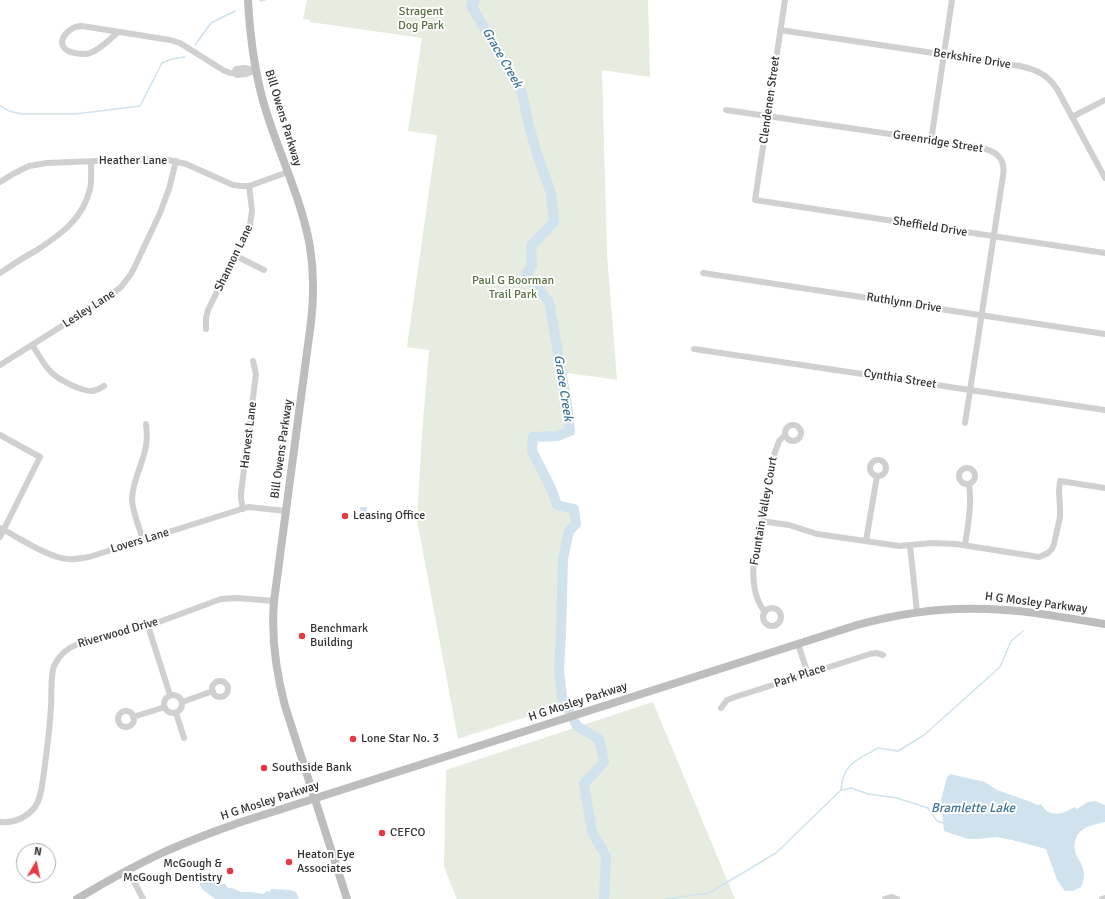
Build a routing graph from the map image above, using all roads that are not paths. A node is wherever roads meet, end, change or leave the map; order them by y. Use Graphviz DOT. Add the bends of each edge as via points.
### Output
graph roads {
  1 [pos="248,0"];
  2 [pos="785,0"];
  3 [pos="952,0"];
  4 [pos="780,30"];
  5 [pos="118,32"];
  6 [pos="944,55"];
  7 [pos="256,70"];
  8 [pos="1105,100"];
  9 [pos="726,110"];
  10 [pos="767,116"];
  11 [pos="1072,117"];
  12 [pos="931,140"];
  13 [pos="91,161"];
  14 [pos="176,161"];
  15 [pos="288,172"];
  16 [pos="1105,178"];
  17 [pos="0,182"];
  18 [pos="249,186"];
  19 [pos="755,200"];
  20 [pos="994,236"];
  21 [pos="1105,253"];
  22 [pos="236,256"];
  23 [pos="264,270"];
  24 [pos="0,273"];
  25 [pos="702,273"];
  26 [pos="983,315"];
  27 [pos="206,329"];
  28 [pos="1105,334"];
  29 [pos="32,345"];
  30 [pos="694,349"];
  31 [pos="253,361"];
  32 [pos="0,365"];
  33 [pos="104,386"];
  34 [pos="971,390"];
  35 [pos="1105,410"];
  36 [pos="966,423"];
  37 [pos="146,424"];
  38 [pos="0,435"];
  39 [pos="785,435"];
  40 [pos="876,476"];
  41 [pos="969,484"];
  42 [pos="1105,488"];
  43 [pos="243,509"];
  44 [pos="286,511"];
  45 [pos="761,521"];
  46 [pos="2,529"];
  47 [pos="0,537"];
  48 [pos="143,540"];
  49 [pos="866,541"];
  50 [pos="910,545"];
  51 [pos="965,545"];
  52 [pos="274,601"];
  53 [pos="765,612"];
  54 [pos="917,612"];
  55 [pos="1105,624"];
  56 [pos="148,626"];
  57 [pos="798,644"];
  58 [pos="884,655"];
  59 [pos="808,674"];
  60 [pos="213,692"];
  61 [pos="170,696"];
  62 [pos="182,702"];
  63 [pos="165,707"];
  64 [pos="721,708"];
  65 [pos="176,713"];
  66 [pos="133,717"];
  67 [pos="184,738"];
  68 [pos="314,798"];
  69 [pos="0,822"];
  70 [pos="128,870"];
  71 [pos="77,899"];
  72 [pos="143,899"];
  73 [pos="347,899"];
  74 [pos="885,899"];
  75 [pos="897,899"];
  1 -- 7 [label="main road, Bill Owens Parkway"];
  2 -- 4 [label="street, Clendenen Street"];
  3 -- 6 [label="street"];
  4 -- 6 [label="street, Berkshire Drive"];
  4 -- 10 [label="street, Clendenen Street"];
  5 -- 5 [label="street" via="76,26 64,36 62,44 68,52 86,54 96,50"];
  5 -- 7 [label="street" via="177,42 223,70 234,73 236,69"];
  6 -- 11 [label="street, Berkshire Drive" via="1020,66 1044,74 1057,89"];
  6 -- 12 [label="street"];
  7 -- 15 [label="main road, Bill Owens Parkway" via="267,114"];
  8 -- 11 [label="street"];
  9 -- 10 [label="street, Greenridge Street"];
  10 -- 12 [label="street, Greenridge Street"];
  10 -- 19 [label="street, Clendenen Street"];
  11 -- 16 [label="street, Berkshire Drive"];
  12 -- 20 [label="street, Greenridge Street" via="985,148 1000,158 1004,171"];
  13 -- 14 [label="street, Heather Lane"];
  13 -- 17 [label="street, Heather Lane" via="37,164 18,171"];
  13 -- 24 [label="street" via="90,190 84,206 70,226"];
  14 -- 18 [label="street, Heather Lane" via="233,185"];
  14 -- 29 [label="street, Lesley Lane" via="160,213 126,281 116,292"];
  15 -- 18 [label="street, Heather Lane"];
  15 -- 44 [label="main road, Bill Owens Parkway" via="310,245 313,286 311,322"];
  18 -- 22 [label="street, Shannon Lane" via="252,221"];
  19 -- 20 [label="street, Sheffield Drive"];
  20 -- 21 [label="street, Sheffield Drive"];
  20 -- 26 [label="street, Greenridge Street"];
  22 -- 23 [label="street"];
  22 -- 27 [label="street, Shannon Lane" via="207,314"];
  25 -- 26 [label="street, Ruthlynn Drive"];
  26 -- 28 [label="street, Ruthlynn Drive"];
  26 -- 34 [label="street, Greenridge Street"];
  29 -- 32 [label="street, Lesley Lane"];
  29 -- 33 [label="street" via="48,369 60,379 89,391"];
  30 -- 34 [label="street, Cynthia Street"];
  31 -- 43 [label="street, Harvest Lane" via="256,374 241,493"];
  34 -- 35 [label="street, Cynthia Street"];
  34 -- 36 [label="street, Greenridge Street"];
  37 -- 48 [label="street" via="146,447 132,500"];
  38 -- 46 [label="street" via="40,457"];
  39 -- 45 [label="street, Fountain Valley Court" via="779,441 771,464"];
  40 -- 49 [label="street"];
  41 -- 51 [label="street" via="970,510"];
  42 -- 51 [label="street" via="1060,481 1059,522 1054,546 1045,555 1036,557"];
  43 -- 44 [label="street, Lovers Lane" via="253,507"];
  43 -- 48 [label="street, Lovers Lane"];
  44 -- 52 [label="main road, Bill Owens Parkway"];
  45 -- 49 [label="street" via="792,526 817,534"];
  45 -- 53 [label="street, Fountain Valley Court" via="754,562 754,588"];
  46 -- 47 [label="street"];
  46 -- 48 [label="street, Lovers Lane" via="57,557 73,560"];
  49 -- 50 [label="street"];
  50 -- 51 [label="street"];
  50 -- 54 [label="street"];
  52 -- 56 [label="street, Riverwood Drive" via="225,598"];
  52 -- 68 [label="main road, Bill Owens Parkway" via="273,638 280,684"];
  54 -- 55 [label="main road, H G Mosley Parkway" via="998,609"];
  54 -- 57 [label="main road, H G Mosley Parkway" via="872,621"];
  56 -- 61 [label="street"];
  56 -- 69 [label="street, Riverwood Drive" via="78,644 60,656 52,676 51,710 40,797 25,816 14,821"];
  57 -- 59 [label="street"];
  57 -- 68 [label="main road, H G Mosley Parkway"];
  58 -- 59 [label="street, Park Place" via="870,654"];
  59 -- 64 [label="street, Park Place" via="732,698"];
  60 -- 62 [label="street"];
  61 -- 62 [label="street" via="176,696"];
  61 -- 63 [label="street" via="164,701"];
  62 -- 65 [label="street" via="182,707"];
  63 -- 65 [label="street" via="170,713"];
  63 -- 66 [label="street"];
  65 -- 67 [label="street"];
  68 -- 70 [label="main road, H G Mosley Parkway" via="208,834"];
  68 -- 73 [label="main road, Bill Owens Parkway"];
  70 -- 71 [label="main road, H G Mosley Parkway"];
  70 -- 72 [label="street"];
  74 -- 75 [label="street"];
}
